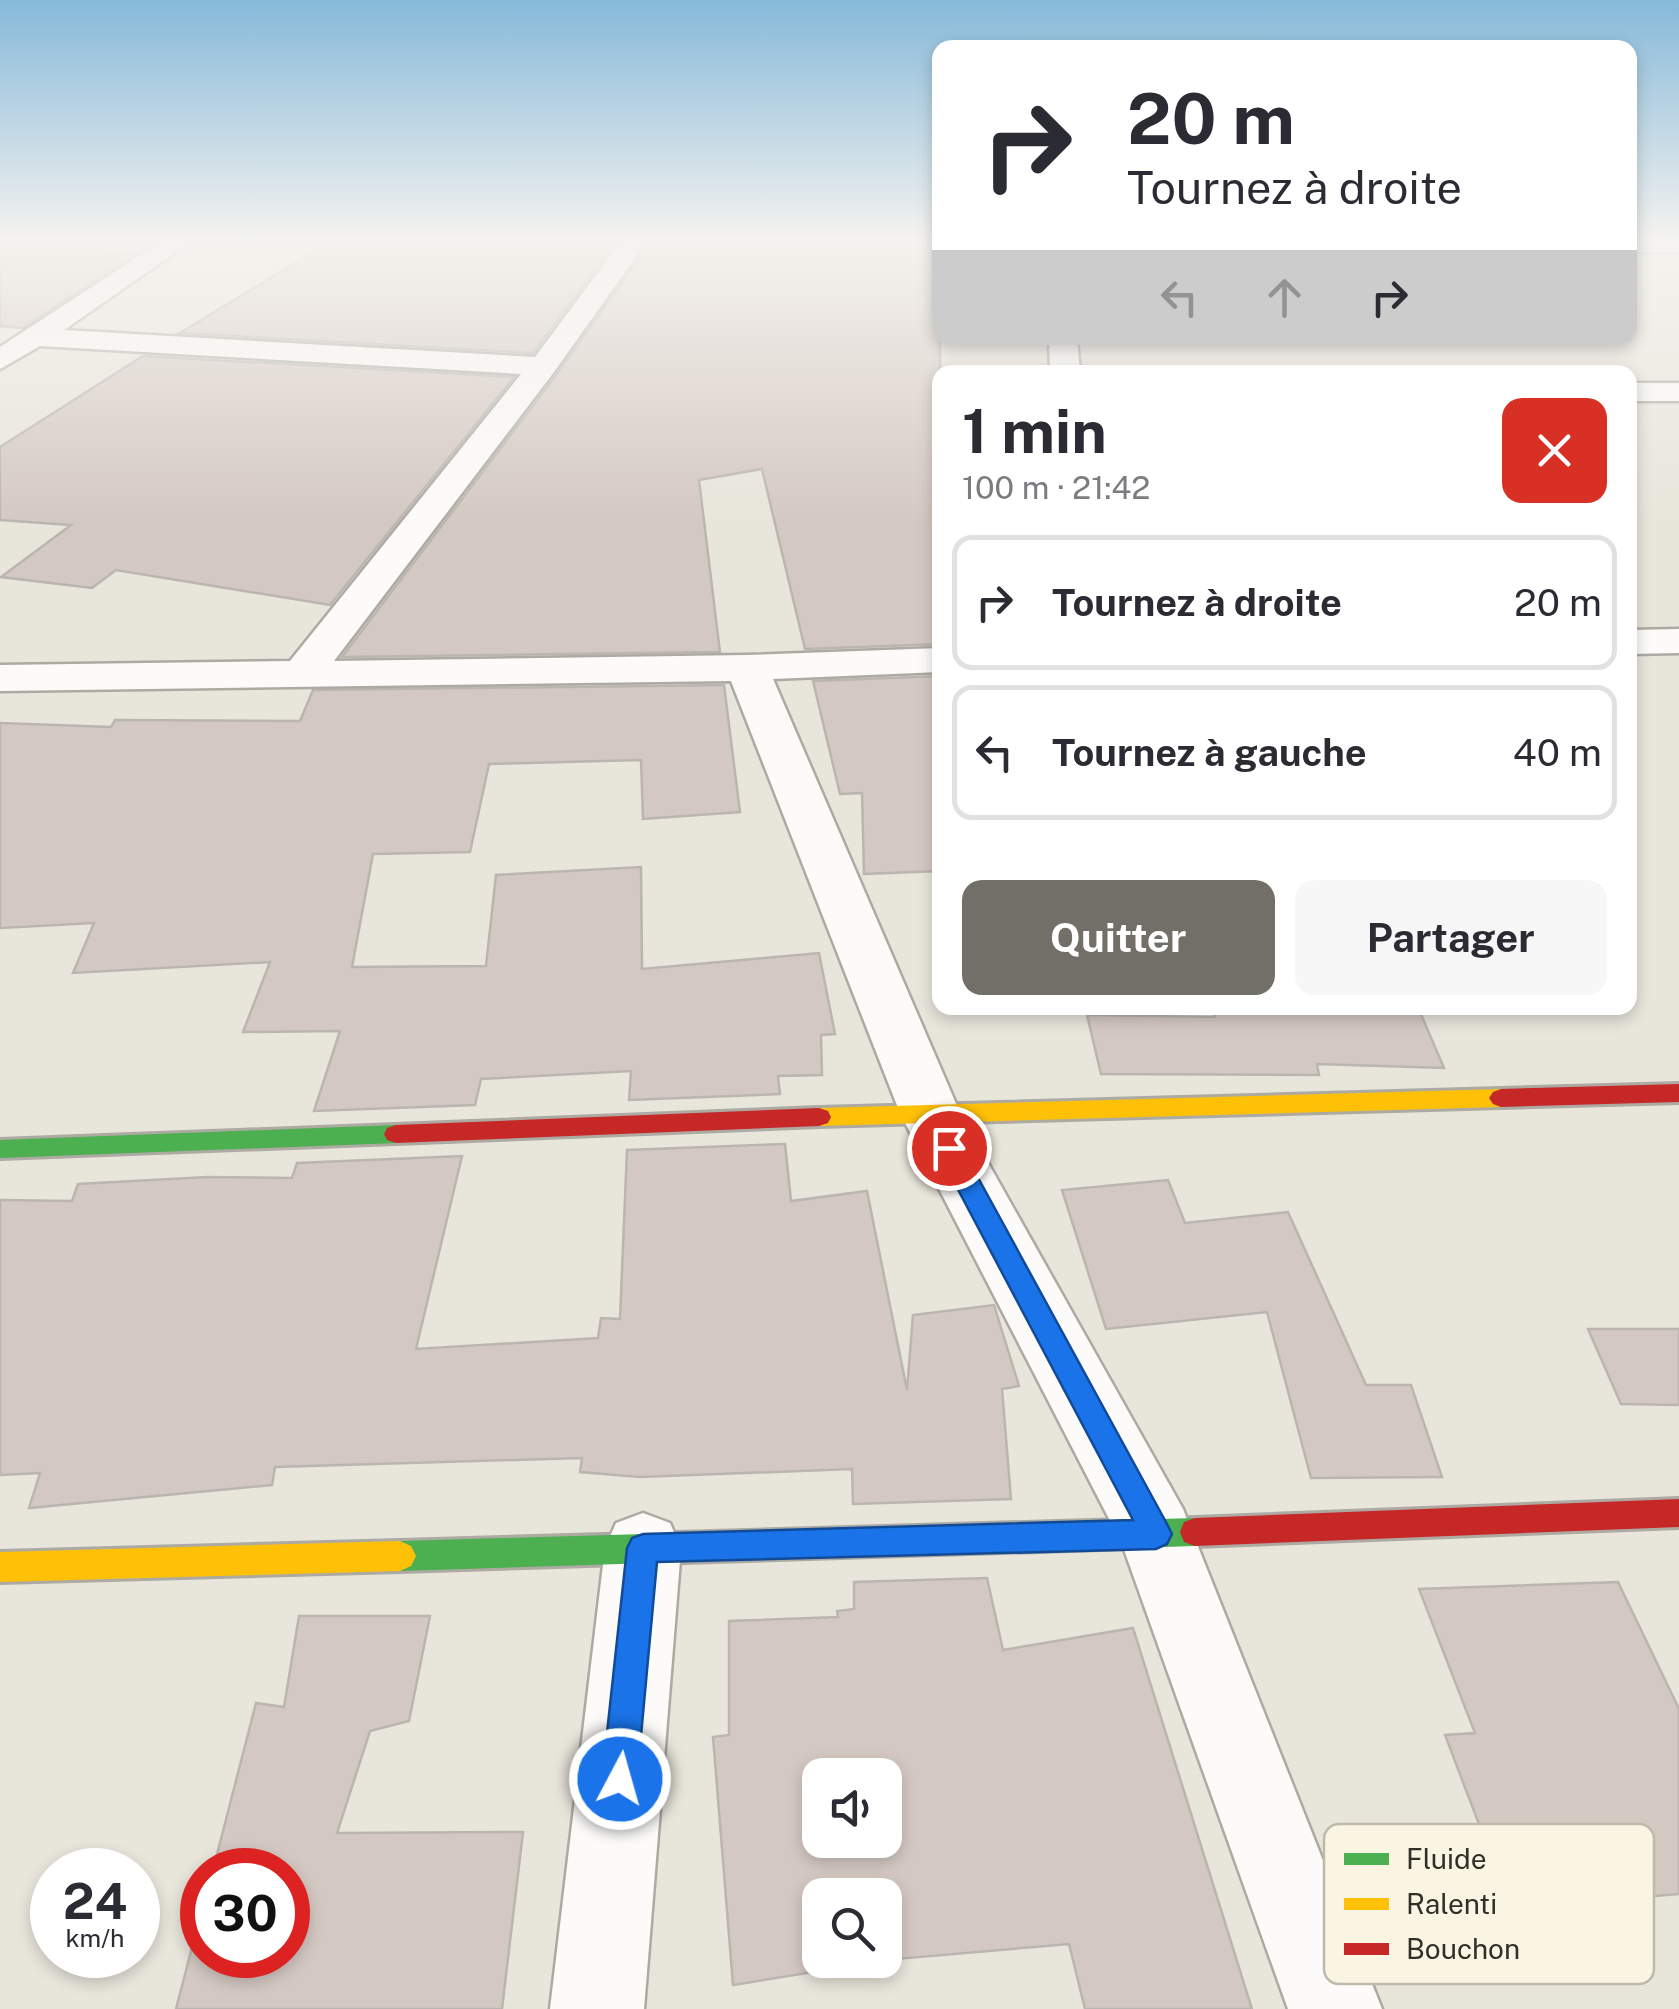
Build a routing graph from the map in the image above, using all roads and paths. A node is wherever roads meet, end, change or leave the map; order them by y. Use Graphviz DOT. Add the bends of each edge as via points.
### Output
graph roads {
  1 [pos="34,337"];
  2 [pos="96,337"];
  3 [pos="565,337"];
  4 [pos="0,360"];
  5 [pos="544,366"];
  6 [pos="1637,392"];
  7 [pos="1679,392"];
  8 [pos="1679,641"];
  9 [pos="1637,642"];
  10 [pos="932,660"];
  11 [pos="747,668"];
  12 [pos="302,674"];
  13 [pos="0,678"];
  14 [pos="1679,1093"];
  15 [pos="930,1113"];
  16 [pos="0,1149"];
  17 [pos="1679,1513"];
  18 [pos="1156,1534"];
  19 [pos="643,1548"];
  20 [pos="0,1567"];
  21 [pos="1324,1980"];
  22 [pos="1326,1984"];
  23 [pos="596,2009"];
  24 [pos="1335,2009"];
  1 -- 4 [label="street"];
  2 -- 5 [label="street"];
  3 -- 5 [label="street"];
  5 -- 12 [label="street"];
  6 -- 7 [label="street"];
  8 -- 9 [label="street"];
  10 -- 11 [label="street"];
  11 -- 12 [label="street"];
  11 -- 15 [label="street"];
  12 -- 13 [label="street"];
  14 -- 15 [label="street"];
  15 -- 16 [label="street"];
  15 -- 18 [label="street"];
  17 -- 18 [label="street"];
  18 -- 19 [label="street"];
  18 -- 21 [label="street"];
  19 -- 20 [label="street"];
  19 -- 23 [label="street"];
  22 -- 24 [label="street"];
}
